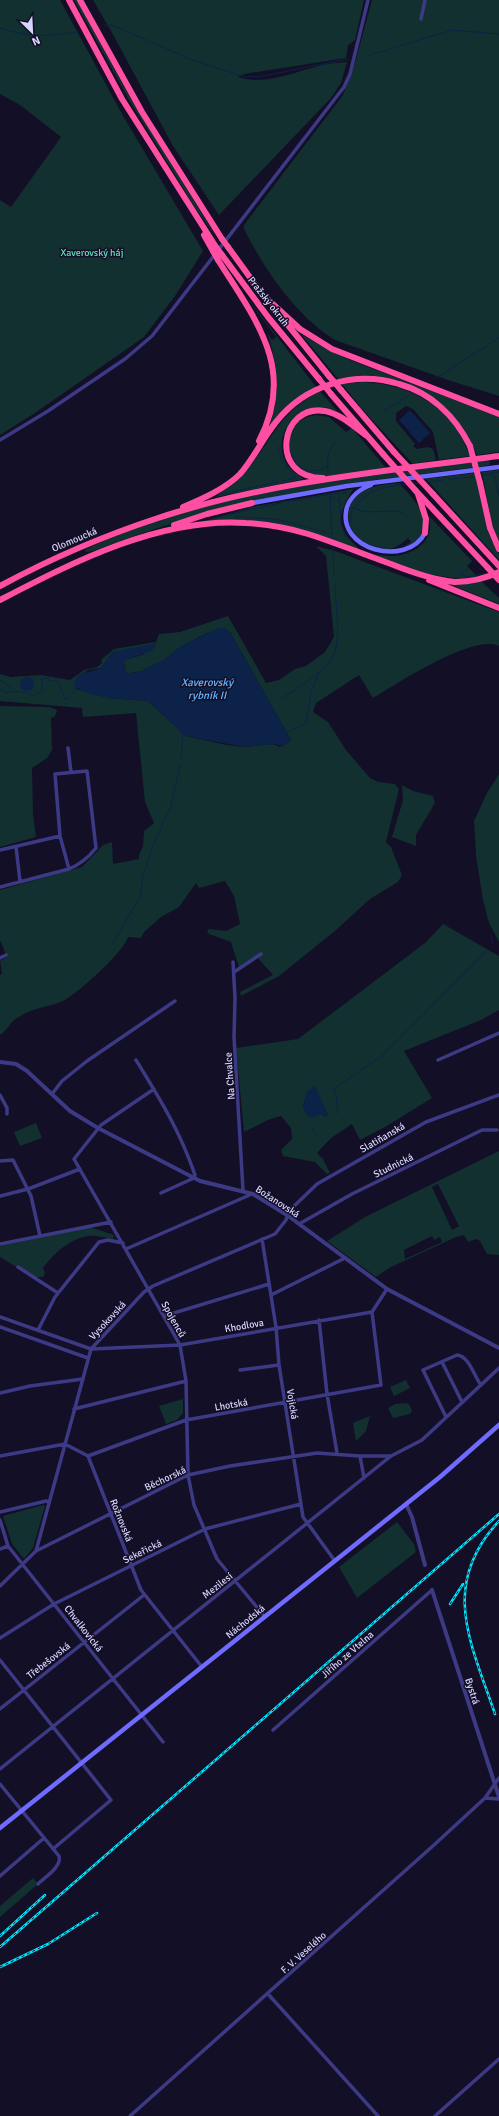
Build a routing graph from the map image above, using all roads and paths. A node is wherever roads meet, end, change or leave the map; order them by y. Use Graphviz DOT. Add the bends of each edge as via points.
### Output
graph roads {
  1 [pos="68,0"];
  2 [pos="80,0"];
  3 [pos="368,0"];
  4 [pos="425,0"];
  5 [pos="421,19"];
  6 [pos="220,258"];
  7 [pos="263,295"];
  8 [pos="465,400"];
  9 [pos="499,409"];
  10 [pos="499,414"];
  11 [pos="367,436"];
  12 [pos="0,440"];
  13 [pos="499,456"];
  14 [pos="499,467"];
  15 [pos="345,477"];
  16 [pos="388,481"];
  17 [pos="215,491"];
  18 [pos="419,494"];
  19 [pos="252,503"];
  20 [pos="159,517"];
  21 [pos="425,533"];
  22 [pos="143,538"];
  23 [pos="499,549"];
  24 [pos="498,564"];
  25 [pos="400,568"];
  26 [pos="499,572"];
  27 [pos="499,580"];
  28 [pos="0,586"];
  29 [pos="0,600"];
  30 [pos="499,608"];
  31 [pos="68,748"];
  32 [pos="71,772"];
  33 [pos="60,836"];
  34 [pos="16,848"];
  35 [pos="0,850"];
  36 [pos="69,868"];
  37 [pos="20,881"];
  38 [pos="0,887"];
  39 [pos="261,954"];
  40 [pos="6,955"];
  41 [pos="0,958"];
  42 [pos="233,962"];
  43 [pos="234,972"];
  44 [pos="175,1002"];
  45 [pos="499,1033"];
  46 [pos="136,1060"];
  47 [pos="438,1060"];
  48 [pos="0,1062"];
  49 [pos="154,1089"];
  50 [pos="52,1094"];
  51 [pos="499,1094"];
  52 [pos="0,1095"];
  53 [pos="7,1114"];
  54 [pos="98,1128"];
  55 [pos="497,1130"];
  56 [pos="0,1161"];
  57 [pos="80,1169"];
  58 [pos="194,1178"];
  59 [pos="28,1189"];
  60 [pos="243,1190"];
  61 [pos="160,1193"];
  62 [pos="253,1194"];
  63 [pos="0,1196"];
  64 [pos="287,1215"];
  65 [pos="110,1222"];
  66 [pos="299,1224"];
  67 [pos="40,1236"];
  68 [pos="262,1239"];
  69 [pos="123,1243"];
  70 [pos="0,1244"];
  71 [pos="126,1248"];
  72 [pos="345,1258"];
  73 [pos="18,1267"];
  74 [pos="269,1284"];
  75 [pos="148,1289"];
  76 [pos="387,1289"];
  77 [pos="58,1293"];
  78 [pos="271,1295"];
  79 [pos="372,1312"];
  80 [pos="164,1316"];
  81 [pos="0,1317"];
  82 [pos="319,1320"];
  83 [pos="0,1327"];
  84 [pos="276,1327"];
  85 [pos="38,1330"];
  86 [pos="180,1345"];
  87 [pos="499,1348"];
  88 [pos="91,1349"];
  89 [pos="88,1358"];
  90 [pos="442,1362"];
  91 [pos="279,1365"];
  92 [pos="499,1368"];
  93 [pos="240,1370"];
  94 [pos="83,1379"];
  95 [pos="186,1381"];
  96 [pos="481,1385"];
  97 [pos="0,1393"];
  98 [pos="327,1394"];
  99 [pos="284,1402"];
  100 [pos="462,1402"];
  101 [pos="74,1409"];
  102 [pos="446,1417"];
  103 [pos="186,1420"];
  104 [pos="499,1425"];
  105 [pos="65,1444"];
  106 [pos="337,1454"];
  107 [pos="0,1456"];
  108 [pos="88,1456"];
  109 [pos="293,1456"];
  110 [pos="360,1456"];
  111 [pos="391,1456"];
  112 [pos="188,1476"];
  113 [pos="364,1478"];
  114 [pos="49,1502"];
  115 [pos="301,1504"];
  116 [pos="406,1504"];
  117 [pos="0,1512"];
  118 [pos="110,1514"];
  119 [pos="0,1520"];
  120 [pos="306,1524"];
  121 [pos="205,1529"];
  122 [pos="8,1546"];
  123 [pos="0,1548"];
  124 [pos="36,1551"];
  125 [pos="335,1560"];
  126 [pos="24,1565"];
  127 [pos="131,1565"];
  128 [pos="425,1565"];
  129 [pos="235,1581"];
  130 [pos="0,1586"];
  131 [pos="432,1590"];
  132 [pos="144,1595"];
  133 [pos="54,1604"];
  134 [pos="265,1617"];
  135 [pos="173,1630"];
  136 [pos="0,1638"];
  137 [pos="84,1642"];
  138 [pos="0,1660"];
  139 [pos="202,1667"];
  140 [pos="113,1678"];
  141 [pos="24,1690"];
  142 [pos="0,1709"];
  143 [pos="142,1715"];
  144 [pos="53,1726"];
  145 [pos="273,1730"];
  146 [pos="164,1742"];
  147 [pos="82,1763"];
  148 [pos="0,1769"];
  149 [pos="499,1778"];
  150 [pos="0,1784"];
  151 [pos="495,1784"];
  152 [pos="484,1798"];
  153 [pos="499,1798"];
  154 [pos="21,1811"];
  155 [pos="0,1828"];
  156 [pos="44,1838"];
  157 [pos="54,1849"];
  158 [pos="0,1876"];
  159 [pos="38,1884"];
  160 [pos="268,1994"];
  161 [pos="499,2059"];
  162 [pos="130,2116"];
  163 [pos="378,2116"];
  164 [pos="435,2116"];
  1 -- 6 [label="highway, Pražský okruh, bridge" via="122,99"];
  2 -- 7 [label="highway, Pražský okruh, bridge" via="147,122 222,239"];
  3 -- 12 [label="street" via="350,74 344,87 152,336 119,363"];
  4 -- 5 [label="street"];
  6 -- 11 [label="highway, Pražský okruh, bridge"];
  6 -- 17 [label="highway" via="262,331 271,361 273,384 270,411 260,440 240,469"];
  7 -- 8 [label="highway" via="304,332 332,349"];
  7 -- 24 [label="highway, Pražský okruh, bridge" via="394,452"];
  8 -- 9 [label="highway"];
  8 -- 10 [label="highway"];
  11 -- 15 [label="highway" via="342,418 320,411 305,414 291,428 286,440 287,452 298,470 313,477"];
  11 -- 18 [label="highway, Pražský okruh, bridge"];
  13 -- 15 [label="highway"];
  14 -- 16 [label="main road"];
  15 -- 20 [label="highway" via="255,493"];
  16 -- 19 [label="main road"];
  16 -- 21 [label="main road" via="365,488 351,499 346,516 351,535 366,546 386,551 410,548 419,542"];
  17 -- 20 [label="highway"];
  17 -- 23 [label="highway, bridge" via="240,474 277,421 292,406 315,390 344,380 382,380 418,391 448,414 458,426 470,446 490,528"];
  18 -- 21 [label="highway" via="426,519"];
  18 -- 27 [label="highway, Pražský okruh, bridge"];
  19 -- 22 [label="highway" via="197,517"];
  20 -- 28 [label="highway, Olomoucká" via="66,553"];
  22 -- 25 [label="highway" via="173,528 201,524 260,524 303,533"];
  22 -- 29 [label="highway" via="71,566"];
  25 -- 26 [label="highway" via="453,582 479,579"];
  25 -- 30 [label="highway"];
  31 -- 32 [label="street"];
  32 -- 33 [label="street" via="54,774"];
  32 -- 36 [label="street" via="87,771 96,848 79,865"];
  33 -- 34 [label="street"];
  33 -- 36 [label="street"];
  34 -- 35 [label="street"];
  34 -- 37 [label="street"];
  36 -- 37 [label="street"];
  37 -- 38 [label="street"];
  39 -- 43 [label="street"];
  40 -- 41 [label="street"];
  42 -- 43 [label="street, Na Chvalce"];
  43 -- 60 [label="street, Na Chvalce" via="234,1037"];
  44 -- 50 [label="street" via="87,1061 62,1081"];
  45 -- 47 [label="street"];
  46 -- 49 [label="street"];
  48 -- 50 [label="street, Božanovská" via="16,1064"];
  49 -- 54 [label="street, Spojenců"];
  49 -- 58 [label="street" via="183,1142"];
  50 -- 54 [label="street, Božanovská" via="70,1111"];
  51 -- 64 [label="street, Slatiňanská" via="406,1132 317,1184 289,1210"];
  52 -- 53 [label="street" via="7,1108"];
  54 -- 57 [label="street, Spojenců" via="74,1159"];
  54 -- 58 [label="street, Božanovská"];
  55 -- 66 [label="street, Studnická" via="482,1130 352,1194"];
  56 -- 59 [label="street" via="13,1160"];
  57 -- 59 [label="street"];
  57 -- 65 [label="street, Spojenců"];
  58 -- 60 [label="street, Božanovská" via="214,1185"];
  58 -- 61 [label="street"];
  59 -- 63 [label="street"];
  59 -- 67 [label="street"];
  60 -- 62 [label="street, Božanovská"];
  62 -- 64 [label="street, Božanovská"];
  62 -- 71 [label="street"];
  64 -- 66 [label="street, Božanovská"];
  64 -- 68 [label="street, Vysokovská" via="278,1231"];
  65 -- 67 [label="street"];
  65 -- 69 [label="street, Spojenců"];
  66 -- 72 [label="street, Božanovská"];
  67 -- 70 [label="street"];
  68 -- 74 [label="street, Vojická"];
  68 -- 75 [label="street, Vysokovská"];
  69 -- 71 [label="street, Spojenců"];
  69 -- 77 [label="street" via="108,1240 99,1242"];
  71 -- 75 [label="street, Spojenců"];
  72 -- 76 [label="street, Božanovská"];
  72 -- 78 [label="street"];
  73 -- 77 [label="street"];
  74 -- 78 [label="street, Vojická"];
  74 -- 80 [label="street"];
  75 -- 80 [label="street, Spojenců"];
  75 -- 88 [label="street, Vysokovská"];
  76 -- 79 [label="street"];
  76 -- 87 [label="street, Božanovská"];
  77 -- 85 [label="street"];
  78 -- 84 [label="street, Vojická"];
  79 -- 82 [label="street, Khodlova"];
  79 -- 98 [label="street, Lhotská" via="381,1385"];
  80 -- 86 [label="street, Spojenců"];
  81 -- 85 [label="street"];
  82 -- 84 [label="street, Khodlova"];
  82 -- 98 [label="street"];
  83 -- 89 [label="street"];
  84 -- 86 [label="street, Khodlova"];
  84 -- 91 [label="street, Vojická"];
  85 -- 88 [label="street"];
  86 -- 88 [label="street, Khodlova"];
  86 -- 95 [label="street, Spojenců"];
  88 -- 89 [label="street, Vysokovská"];
  89 -- 94 [label="street, Vysokovská"];
  90 -- 96 [label="street" via="461,1355 466,1358"];
  90 -- 100 [label="street"];
  90 -- 102 [label="street" via="423,1370"];
  91 -- 93 [label="street"];
  91 -- 99 [label="street, Vojická"];
  92 -- 96 [label="street, Mezilesí"];
  94 -- 97 [label="street"];
  94 -- 101 [label="street, Vysokovská"];
  95 -- 101 [label="street"];
  95 -- 103 [label="street, Spojenců"];
  96 -- 100 [label="street, Mezilesí"];
  98 -- 99 [label="street, Lhotská"];
  98 -- 106 [label="street"];
  99 -- 103 [label="street, Lhotská"];
  99 -- 109 [label="street, Vojická"];
  100 -- 102 [label="street, Mezilesí"];
  101 -- 105 [label="street, Vysokovská"];
  102 -- 111 [label="street, Mezilesí" via="422,1440"];
  103 -- 108 [label="street, Lhotská"];
  103 -- 112 [label="street, Spojenců"];
  104 -- 116 [label="main road, Náchodská"];
  105 -- 107 [label="street"];
  105 -- 108 [label="street"];
  105 -- 114 [label="street, Vysokovská"];
  106 -- 109 [label="street, Běchorská"];
  106 -- 110 [label="street, Běchorská"];
  108 -- 118 [label="street, Rožnovská"];
  109 -- 112 [label="street, Běchorská"];
  109 -- 115 [label="street, Vojická"];
  110 -- 111 [label="street, Běchorská"];
  110 -- 113 [label="street"];
  111 -- 113 [label="street, Mezilesí"];
  112 -- 118 [label="street, Běchorská"];
  112 -- 121 [label="street, Spojenců" via="194,1506"];
  113 -- 120 [label="street, Mezilesí"];
  114 -- 117 [label="street"];
  114 -- 124 [label="street, Vysokovská"];
  115 -- 120 [label="street, Vojická"];
  115 -- 121 [label="street, Sekeřická"];
  116 -- 125 [label="main road, Náchodská"];
  116 -- 128 [label="street"];
  118 -- 124 [label="street, Běchorská"];
  118 -- 127 [label="street, Rožnovská"];
  119 -- 122 [label="street, Chvalkovická"];
  120 -- 125 [label="street, Vojická"];
  120 -- 129 [label="street, Mezilesí"];
  121 -- 127 [label="street, Sekeřická"];
  121 -- 129 [label="street, Spojenců" via="217,1559"];
  122 -- 123 [label="street"];
  122 -- 126 [label="street, Chvalkovická"];
  124 -- 126 [label="street, Vysokovská"];
  125 -- 134 [label="main road, Náchodská"];
  126 -- 130 [label="street"];
  126 -- 133 [label="street, Chvalkovická"];
  127 -- 132 [label="street, Rožnovská"];
  127 -- 133 [label="street, Sekeřická"];
  129 -- 134 [label="street, Spojenců"];
  129 -- 135 [label="street, Mezilesí"];
  131 -- 145 [label="street, Jiřího ze Vtelna"];
  131 -- 151 [label="street, Bystrá"];
  132 -- 135 [label="street, Rožnovská"];
  132 -- 137 [label="street, Třebešovská"];
  133 -- 136 [label="street, Sekeřická"];
  133 -- 137 [label="street, Chvalkovická"];
  134 -- 139 [label="main road, Náchodská"];
  135 -- 139 [label="street, Rožnovská"];
  135 -- 140 [label="street, Mezilesí"];
  137 -- 140 [label="street, Chvalkovická"];
  137 -- 141 [label="street, Třebešovská"];
  138 -- 141 [label="street"];
  139 -- 143 [label="main road, Náchodská"];
  140 -- 143 [label="street, Chvalkovická"];
  140 -- 144 [label="street, Mezilesí"];
  141 -- 142 [label="street, Třebešovská"];
  141 -- 144 [label="street"];
  143 -- 146 [label="street, Chvalkovická"];
  143 -- 147 [label="main road, Náchodská"];
  144 -- 147 [label="street"];
  144 -- 148 [label="street, Mezilesí"];
  147 -- 154 [label="main road, Náchodská"];
  147 -- 157 [label="street" via="111,1800"];
  149 -- 151 [label="street, F. V. Veselého"];
  150 -- 154 [label="street"];
  151 -- 152 [label="street, F. V. Veselého"];
  151 -- 153 [label="street, Bystrá"];
  152 -- 153 [label="street"];
  152 -- 160 [label="street, F. V. Veselého"];
  154 -- 155 [label="main road, Náchodská"];
  154 -- 156 [label="street"];
  156 -- 157 [label="street"];
  156 -- 158 [label="street"];
  157 -- 159 [label="street" via="60,1860 58,1866"];
  160 -- 162 [label="street, F. V. Veselého"];
  160 -- 163 [label="street"];
  161 -- 164 [label="street"];
}
